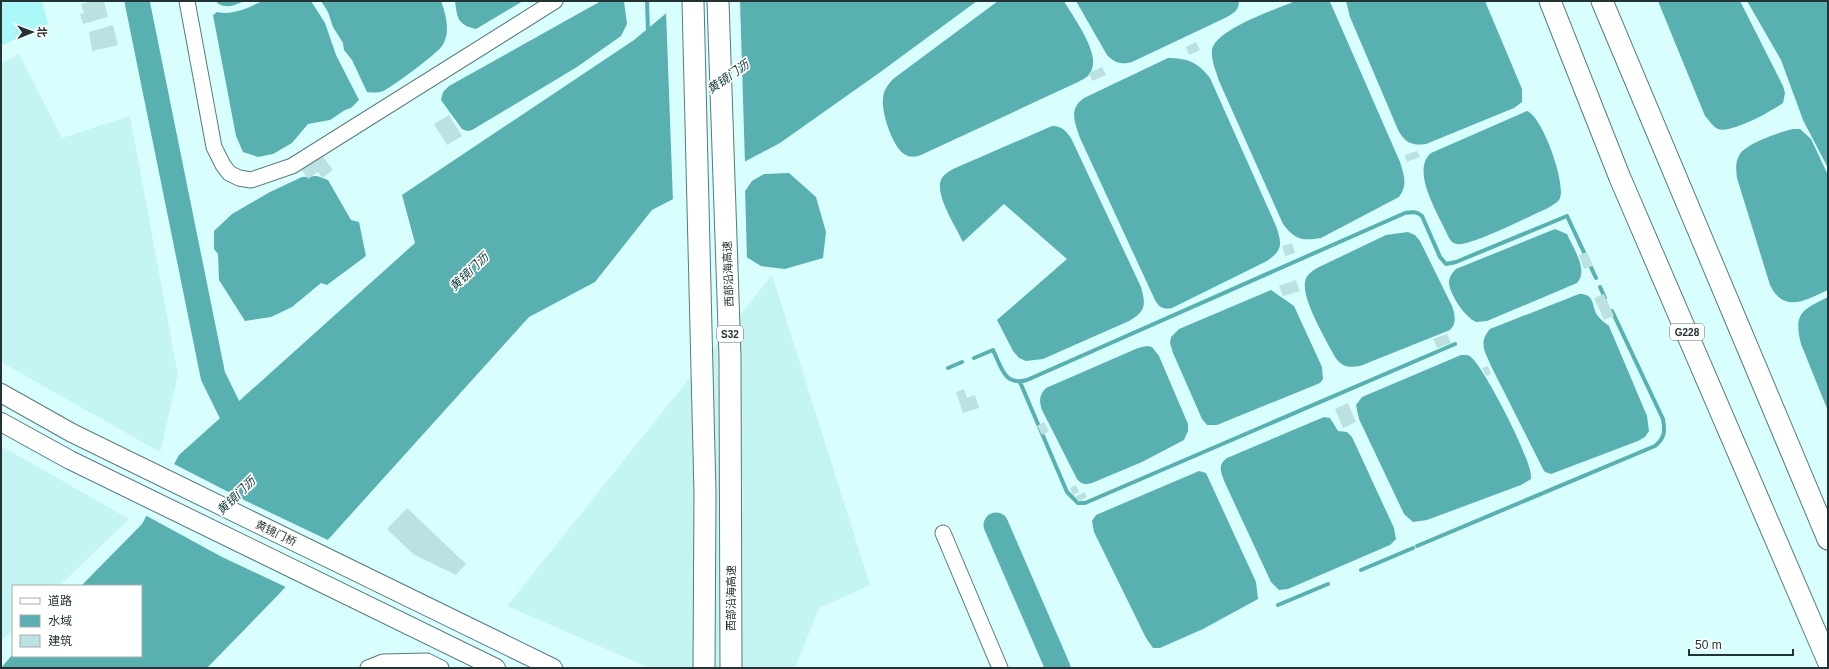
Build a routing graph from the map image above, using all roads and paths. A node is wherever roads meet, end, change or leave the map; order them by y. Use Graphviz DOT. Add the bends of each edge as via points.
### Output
graph roads {
  1 [pos="187,1"];
  2 [pos="555,1"];
  3 [pos="718,1"];
  4 [pos="1550,1"];
  5 [pos="1602,1"];
  6 [pos="693,4"];
  7 [pos="1,393"];
  8 [pos="1,422"];
  9 [pos="944,533"];
  10 [pos="1828,539"];
  11 [pos="1828,661"];
  12 [pos="368,668"];
  13 [pos="441,668"];
  14 [pos="496,668"];
  15 [pos="553,668"];
  16 [pos="704,668"];
  17 [pos="732,668"];
  18 [pos="1000,668"];
  1 -- 2 [label="street" via="214,146 228,173 251,180 292,166"];
  3 -- 17 [label="highway, 西部沿海高速 / S32" via="730,357"];
  4 -- 11 [label="highway, G228" via="1620,178"];
  5 -- 10 [label="highway"];
  6 -- 16 [label="highway, S32" via="704,485"];
  7 -- 15 [label="main road, 黄镜门桥" via="72,433"];
  8 -- 14 [label="main road" via="70,460"];
  9 -- 18 [label="street"];
  12 -- 13 [label="street" via="383,662 427,661"];
}
